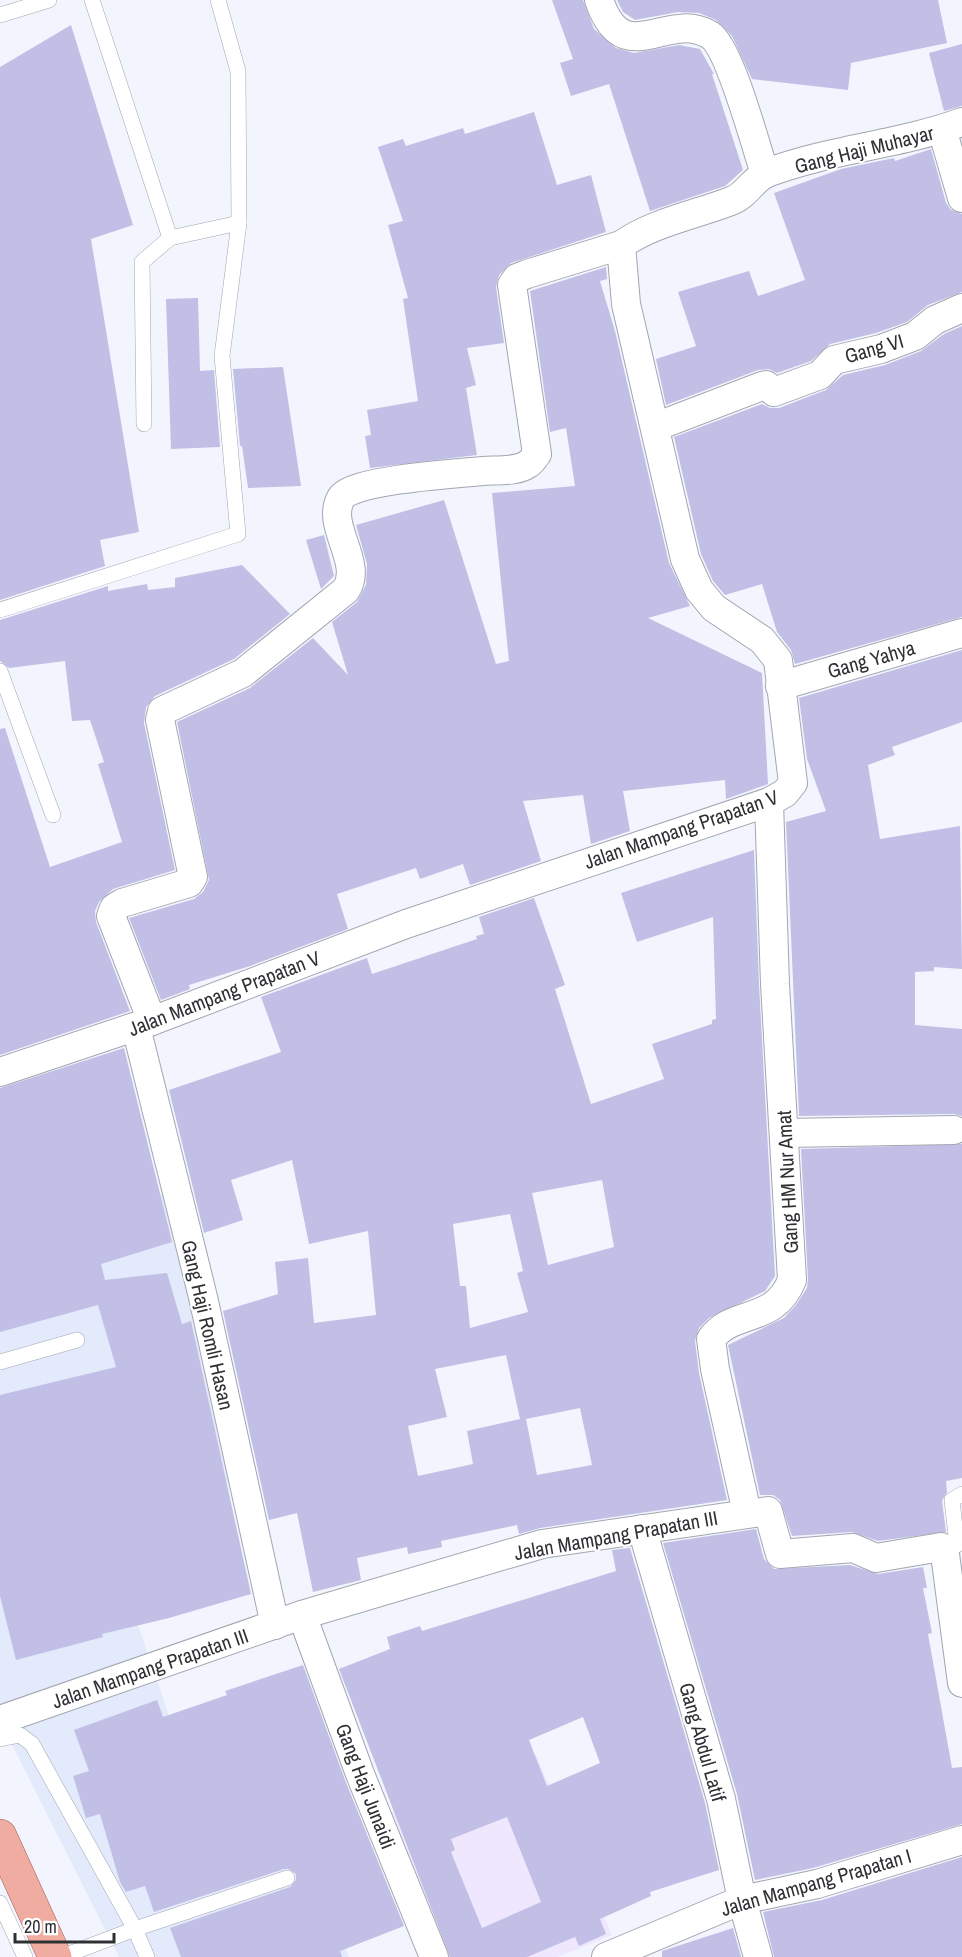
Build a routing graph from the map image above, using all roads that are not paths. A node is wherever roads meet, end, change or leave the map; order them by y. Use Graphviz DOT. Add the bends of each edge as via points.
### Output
graph roads {
  1 [pos="49,0"];
  2 [pos="92,0"];
  3 [pos="218,0"];
  4 [pos="598,0"];
  5 [pos="0,15"];
  6 [pos="952,126"];
  7 [pos="765,174"];
  8 [pos="962,198"];
  9 [pos="239,222"];
  10 [pos="170,238"];
  11 [pos="621,245"];
  12 [pos="962,308"];
  13 [pos="144,424"];
  14 [pos="655,427"];
  15 [pos="0,610"];
  16 [pos="962,633"];
  17 [pos="0,671"];
  18 [pos="780,686"];
  19 [pos="769,802"];
  20 [pos="53,815"];
  21 [pos="144,1024"];
  22 [pos="0,1072"];
  23 [pos="954,1130"];
  24 [pos="785,1134"];
  25 [pos="77,1340"];
  26 [pos="0,1362"];
  27 [pos="962,1494"];
  28 [pos="747,1513"];
  29 [pos="642,1528"];
  30 [pos="957,1545"];
  31 [pos="962,1582"];
  32 [pos="302,1615"];
  33 [pos="275,1625"];
  34 [pos="962,1683"];
  35 [pos="0,1720"];
  36 [pos="0,1739"];
  37 [pos="0,1836"];
  38 [pos="962,1840"];
  39 [pos="287,1878"];
  40 [pos="741,1900"];
  41 [pos="0,1903"];
  42 [pos="135,1929"];
  43 [pos="25,1957"];
  44 [pos="55,1957"];
  45 [pos="61,1957"];
  46 [pos="147,1957"];
  47 [pos="434,1957"];
  48 [pos="606,1957"];
  49 [pos="758,1957"];
  1 -- 5 [label="lane"];
  2 -- 10 [label="lane"];
  3 -- 9 [label="lane" via="238,71"];
  4 -- 7 [label="street" via="604,16 630,38 692,29 711,36 725,53"];
  6 -- 7 [label="street, Gang Haji Muhayar" via="861,146"];
  6 -- 8 [label="street"];
  7 -- 11 [label="street" via="735,200 638,233"];
  9 -- 10 [label="lane"];
  9 -- 15 [label="lane" via="222,356 237,534"];
  10 -- 13 [label="lane" via="142,262"];
  11 -- 14 [label="street, Jalan Mampang Prapatan V" via="626,304"];
  11 -- 21 [label="street, Gang Haji Romli Hasan" via="527,274 512,285 537,454 529,464 356,486 342,496 337,510 352,573 346,590 243,673 162,711 160,720 193,877 189,883 122,903 111,916"];
  12 -- 14 [label="street, Gang VI" via="935,320 915,336 834,360 820,375 774,392 762,386"];
  14 -- 18 [label="street, Jalan Mampang Prapatan V" via="686,559 699,590 714,608 762,640 778,660"];
  16 -- 18 [label="street, Gang Yahya"];
  17 -- 20 [label="lane"];
  18 -- 19 [label="street, Jalan Mampang Prapatan V" via="793,783"];
  19 -- 21 [label="street, Jalan Mampang Prapatan V" via="405,924"];
  19 -- 24 [label="street, Gang HM Nur Amat"];
  21 -- 22 [label="street, Jalan Mampang Prapatan V"];
  21 -- 33 [label="street, Gang Haji Romli Hasan"];
  23 -- 24 [label="street"];
  24 -- 28 [label="street, Gang HM Nur Amat" via="792,1280 786,1297 725,1327 711,1339"];
  25 -- 26 [label="lane"];
  27 -- 30 [label="lane" via="952,1500"];
  28 -- 29 [label="street, Jalan Mampang Prapatan III"];
  28 -- 34 [label="street, Jalan Mampang Prapatan III" via="768,1511 780,1554 853,1548 873,1558 940,1547 945,1554"];
  29 -- 32 [label="street, Jalan Mampang Prapatan III" via="542,1544"];
  29 -- 40 [label="street, Gang Abdul Latif" via="721,1799"];
  30 -- 31 [label="street"];
  32 -- 33 [label="street, Jalan Mampang Prapatan III"];
  32 -- 47 [label="street, Gang Haji Junaidi" via="360,1774"];
  33 -- 35 [label="street, Jalan Mampang Prapatan III"];
  36 -- 42 [label="lane" via="20,1735 32,1744"];
  37 -- 44 [label="main road"];
  38 -- 40 [label="street, Jalan Mampang Prapatan I" via="817,1884"];
  39 -- 42 [label="lane"];
  40 -- 48 [label="street, Jalan Mampang Prapatan I"];
  40 -- 49 [label="street, Gang Abdul Latif"];
  41 -- 43 [label="lane"];
  42 -- 45 [label="lane"];
  42 -- 46 [label="lane"];
}
